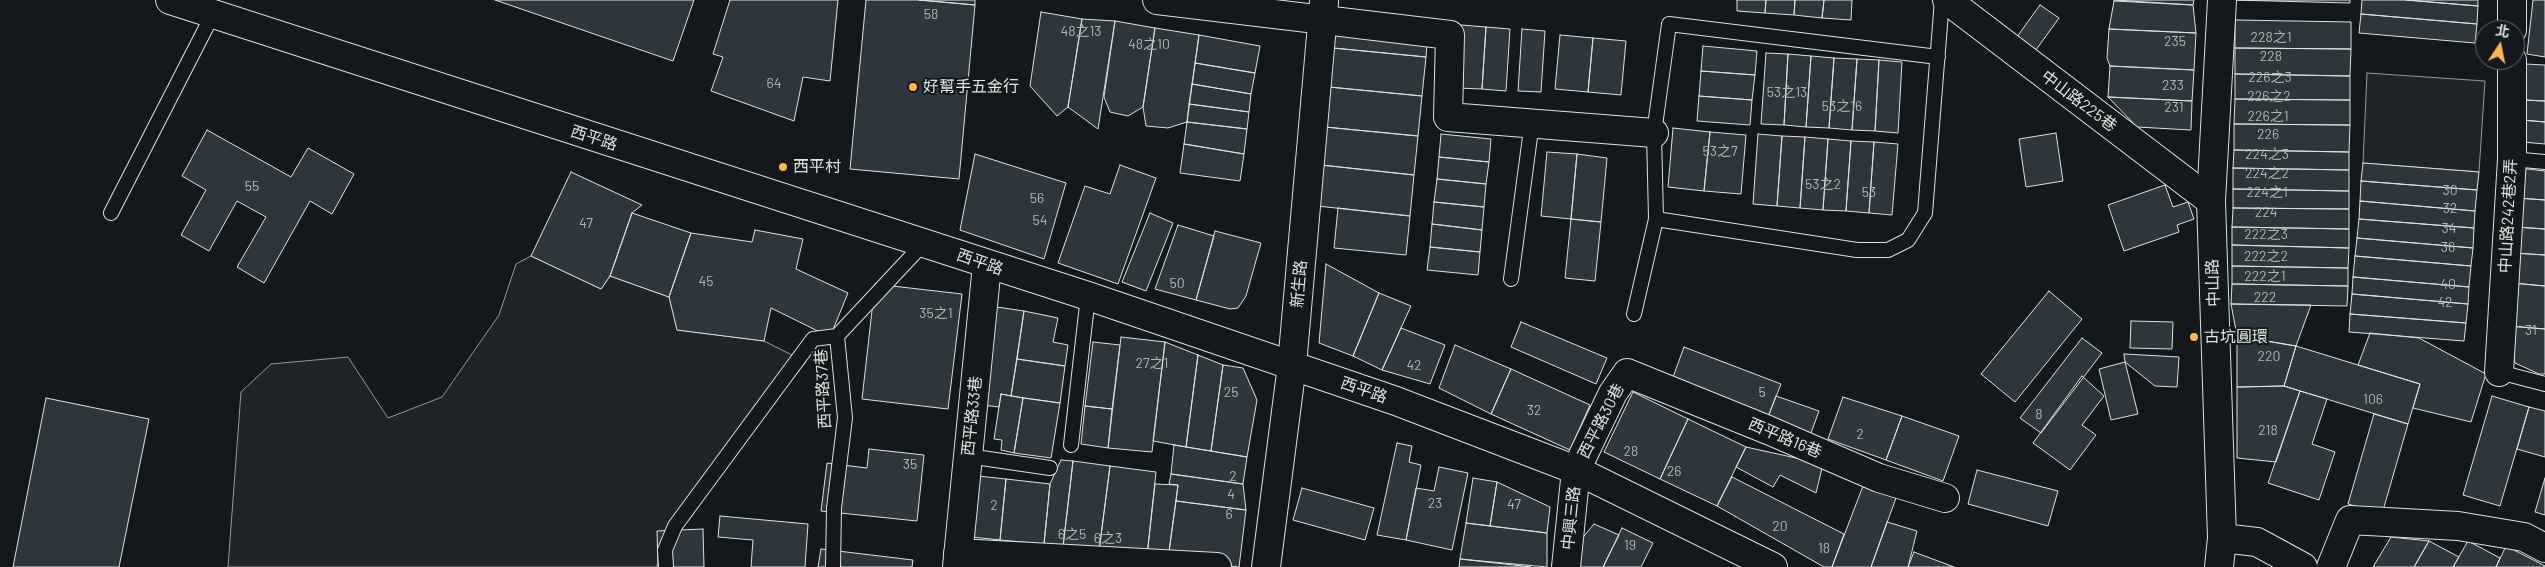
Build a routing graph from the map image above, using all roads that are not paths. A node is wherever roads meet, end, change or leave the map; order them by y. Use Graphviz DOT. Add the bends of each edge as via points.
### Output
graph roads {
  1 [pos="170,0"];
  2 [pos="1156,0"];
  3 [pos="1942,0"];
  4 [pos="1947,0"];
  5 [pos="2222,0"];
  6 [pos="2512,0"];
  7 [pos="1323,9"];
  8 [pos="213,14"];
  9 [pos="2512,20"];
  10 [pos="1938,57"];
  11 [pos="2512,70"];
  12 [pos="1532,122"];
  13 [pos="1654,133"];
  14 [pos="2512,159"];
  15 [pos="2545,162"];
  16 [pos="2211,202"];
  17 [pos="111,212"];
  18 [pos="1656,219"];
  19 [pos="924,243"];
  20 [pos="987,265"];
  21 [pos="1511,279"];
  22 [pos="1088,296"];
  23 [pos="1634,314"];
  24 [pos="837,336"];
  25 [pos="1292,365"];
  26 [pos="2499,372"];
  27 [pos="1627,373"];
  28 [pos="2545,384"];
  29 [pos="1072,445"];
  30 [pos="968,456"];
  31 [pos="1050,468"];
  32 [pos="1576,470"];
  33 [pos="1945,498"];
  34 [pos="2222,538"];
  35 [pos="2545,548"];
  36 [pos="957,560"];
  37 [pos="666,567"];
  38 [pos="833,567"];
  39 [pos="1217,567"];
  40 [pos="1266,567"];
  41 [pos="1566,567"];
  42 [pos="1773,567"];
  43 [pos="2219,567"];
  44 [pos="2302,567"];
  45 [pos="2331,567"];
  1 -- 8 [label="street, 西平路"];
  2 -- 7 [label="street"];
  3 -- 10 [label="lane"];
  4 -- 16 [label="street, 中山路225巷"];
  5 -- 16 [label="street, 中山路"];
  6 -- 9 [label="street"];
  7 -- 12 [label="street" via="1450,35 1448,117"];
  7 -- 25 [label="street, 新生路"];
  8 -- 17 [label="lane"];
  8 -- 19 [label="street, 西平路"];
  10 -- 13 [label="lane" via="1669,24"];
  10 -- 18 [label="lane" via="1925,213 1908,240 1888,250 1857,250"];
  11 -- 14 [label="street, 中山路242巷2弄"];
  12 -- 13 [label="street"];
  12 -- 21 [label="lane"];
  13 -- 18 [label="lane"];
  14 -- 15 [label="lane"];
  14 -- 26 [label="street, 中山路242巷2弄"];
  16 -- 34 [label="street, 中山路"];
  18 -- 23 [label="lane"];
  19 -- 20 [label="street, 西平路"];
  19 -- 24 [label="lane, 西平路37巷"];
  20 -- 22 [label="street, 西平路"];
  20 -- 30 [label="street, 西平路33巷"];
  22 -- 25 [label="street, 西平路"];
  22 -- 29 [label="lane"];
  24 -- 37 [label="lane" via="813,339 675,526 665,550"];
  24 -- 38 [label="lane, 西平路37巷" via="845,418 834,508"];
  25 -- 32 [label="street, 西平路"];
  25 -- 40 [label="street, 新生路"];
  26 -- 28 [label="lane"];
  27 -- 32 [label="street, 西平路30巷" via="1613,393"];
  27 -- 33 [label="street, 西平路16巷" via="1879,478"];
  30 -- 31 [label="lane"];
  30 -- 36 [label="street, 西平路33巷"];
  32 -- 41 [label="street, 中興三路"];
  32 -- 42 [label="street, 西平路"];
  34 -- 43 [label="street, 中山路"];
  34 -- 44 [label="street" via="2257,542"];
  35 -- 45 [label="street" via="2524,537 2458,526 2350,520"];
  36 -- 39 [label="street"];
}
